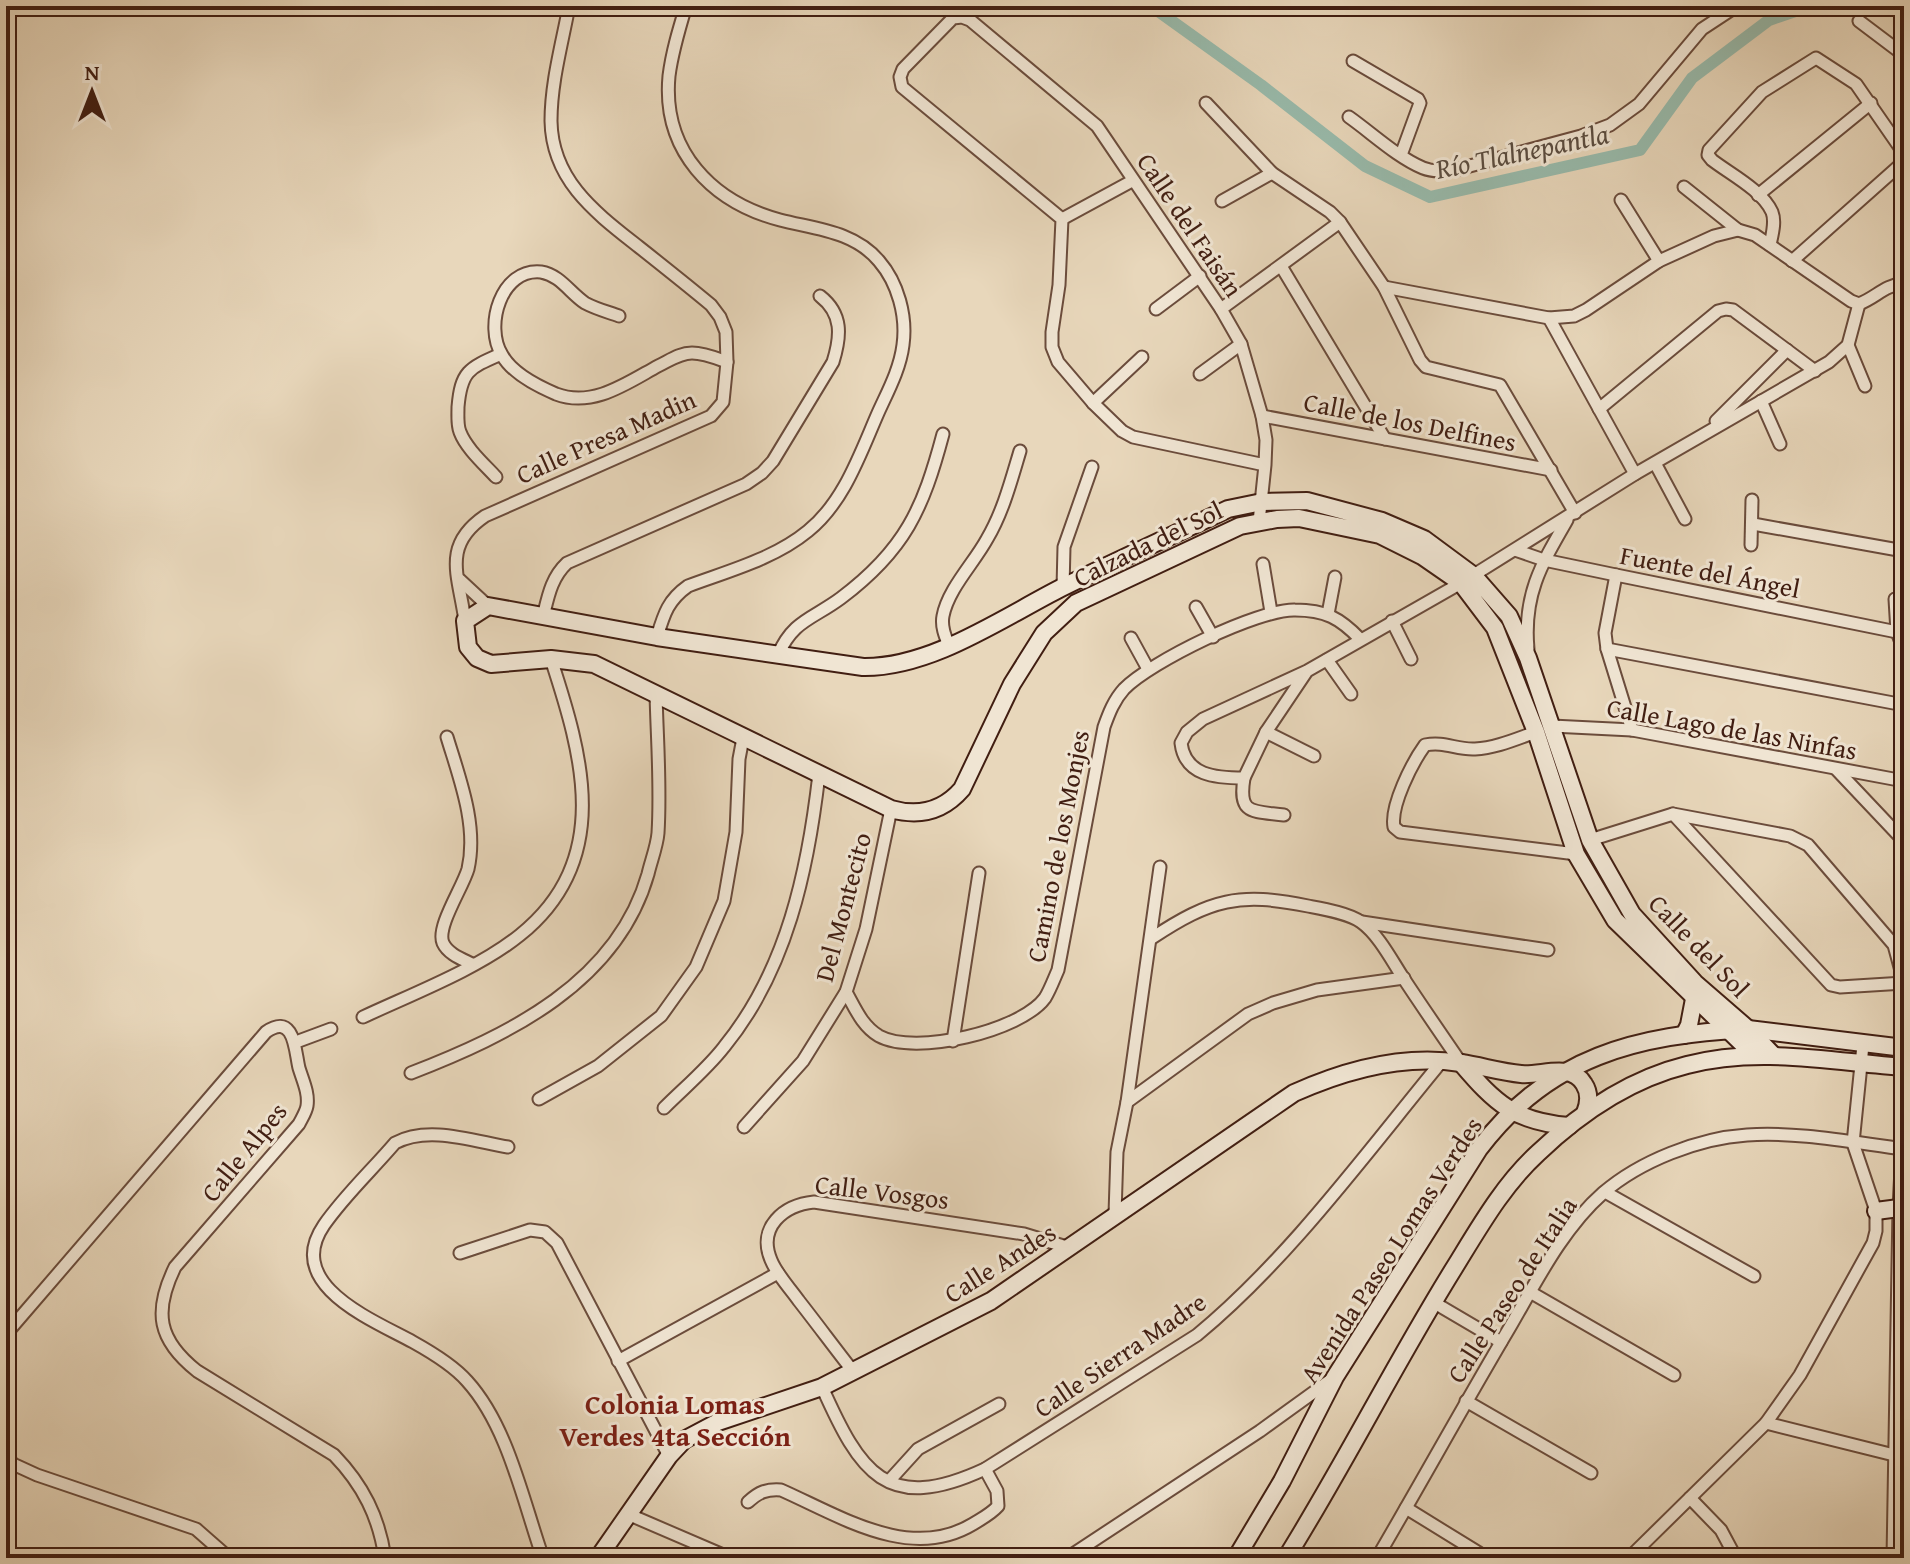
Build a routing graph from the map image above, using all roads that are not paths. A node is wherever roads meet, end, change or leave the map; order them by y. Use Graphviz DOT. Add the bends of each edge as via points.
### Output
graph roads {
  1 [pos="569,6"];
  2 [pos="686,6"];
  3 [pos="1737,6"];
  4 [pos="1859,21"];
  5 [pos="1904,55"];
  6 [pos="1353,61"];
  7 [pos="1206,103"];
  8 [pos="1871,103"];
  9 [pos="1349,117"];
  10 [pos="1401,155"];
  11 [pos="1272,173"];
  12 [pos="1132,181"];
  13 [pos="1684,187"];
  14 [pos="1758,195"];
  15 [pos="1621,200"];
  16 [pos="1222,201"];
  17 [pos="1062,219"];
  18 [pos="1340,222"];
  19 [pos="1738,230"];
  20 [pos="1770,245"];
  21 [pos="1659,261"];
  22 [pos="1792,261"];
  23 [pos="1281,266"];
  24 [pos="1200,276"];
  25 [pos="1904,283"];
  26 [pos="1384,287"];
  27 [pos="820,296"];
  28 [pos="1859,304"];
  29 [pos="1156,309"];
  30 [pos="1221,309"];
  31 [pos="619,316"];
  32 [pos="1549,318"];
  33 [pos="1241,344"];
  34 [pos="1848,345"];
  35 [pos="1787,350"];
  36 [pos="501,354"];
  37 [pos="1142,357"];
  38 [pos="727,362"];
  39 [pos="1815,371"];
  40 [pos="1200,374"];
  41 [pos="1865,386"];
  42 [pos="1761,401"];
  43 [pos="1093,403"];
  44 [pos="1599,409"];
  45 [pos="1262,416"];
  46 [pos="1704,433"];
  47 [pos="943,434"];
  48 [pos="1385,439"];
  49 [pos="1780,444"];
  50 [pos="1020,451"];
  51 [pos="1655,463"];
  52 [pos="1265,465"];
  53 [pos="1092,467"];
  54 [pos="1551,470"];
  55 [pos="1635,474"];
  56 [pos="496,477"];
  57 [pos="1752,500"];
  58 [pos="1262,502"];
  59 [pos="1572,515"];
  60 [pos="1685,519"];
  61 [pos="1259,522"];
  62 [pos="1753,524"];
  63 [pos="1751,545"];
  64 [pos="1902,547"];
  65 [pos="1515,550"];
  66 [pos="1544,560"];
  67 [pos="1263,564"];
  68 [pos="1616,575"];
  69 [pos="1335,577"];
  70 [pos="1468,579"];
  71 [pos="460,580"];
  72 [pos="1063,588"];
  73 [pos="1895,599"];
  74 [pos="488,606"];
  75 [pos="1196,607"];
  76 [pos="1271,612"];
  77 [pos="1328,614"];
  78 [pos="543,617"];
  79 [pos="465,621"];
  80 [pos="1392,621"];
  81 [pos="1897,632"];
  82 [pos="657,637"];
  83 [pos="1213,637"];
  84 [pos="1131,638"];
  85 [pos="1360,639"];
  86 [pos="949,646"];
  87 [pos="1607,649"];
  88 [pos="1904,650"];
  89 [pos="778,655"];
  90 [pos="1528,658"];
  91 [pos="551,659"];
  92 [pos="1411,659"];
  93 [pos="1327,660"];
  94 [pos="1148,669"];
  95 [pos="1307,671"];
  96 [pos="656,693"];
  97 [pos="1351,694"];
  98 [pos="1904,705"];
  99 [pos="1544,729"];
  100 [pos="1632,730"];
  101 [pos="1266,732"];
  102 [pos="447,737"];
  103 [pos="743,738"];
  104 [pos="1314,756"];
  105 [pos="1835,769"];
  106 [pos="819,774"];
  107 [pos="1244,778"];
  108 [pos="1904,781"];
  109 [pos="891,809"];
  110 [pos="1673,814"];
  111 [pos="1284,815"];
  112 [pos="1590,840"];
  113 [pos="1904,841"];
  114 [pos="1576,854"];
  115 [pos="1160,867"];
  116 [pos="979,873"];
  117 [pos="1361,922"];
  118 [pos="1152,938"];
  119 [pos="1548,950"];
  120 [pos="472,964"];
  121 [pos="1404,978"];
  122 [pos="1904,983"];
  123 [pos="846,992"];
  124 [pos="1694,999"];
  125 [pos="363,1017"];
  126 [pos="331,1029"];
  127 [pos="1748,1029"];
  128 [pos="1730,1030"];
  129 [pos="1684,1035"];
  130 [pos="1798,1036"];
  131 [pos="953,1041"];
  132 [pos="296,1042"];
  133 [pos="1863,1045"];
  134 [pos="1904,1048"];
  135 [pos="1755,1056"];
  136 [pos="1774,1056"];
  137 [pos="1795,1057"];
  138 [pos="1442,1061"];
  139 [pos="1461,1063"];
  140 [pos="1861,1064"];
  141 [pos="1904,1067"];
  142 [pos="1562,1071"];
  143 [pos="411,1073"];
  144 [pos="539,1099"];
  145 [pos="1127,1102"];
  146 [pos="664,1108"];
  147 [pos="1511,1112"];
  148 [pos="1904,1112"];
  149 [pos="1585,1113"];
  150 [pos="1569,1126"];
  151 [pos="744,1127"];
  152 [pos="1853,1143"];
  153 [pos="508,1147"];
  154 [pos="1903,1149"];
  155 [pos="1605,1192"];
  156 [pos="1899,1208"];
  157 [pos="1876,1211"];
  158 [pos="1115,1214"];
  159 [pos="1070,1248"];
  160 [pos="460,1253"];
  161 [pos="778,1273"];
  162 [pos="1754,1276"];
  163 [pos="1530,1292"];
  164 [pos="1433,1302"];
  165 [pos="6,1334"];
  166 [pos="1501,1342"];
  167 [pos="618,1361"];
  168 [pos="852,1370"];
  169 [pos="1674,1375"];
  170 [pos="1335,1377"];
  171 [pos="822,1387"];
  172 [pos="1466,1401"];
  173 [pos="999,1404"];
  174 [pos="1766,1423"];
  175 [pos="1894,1455"];
  176 [pos="6,1456"];
  177 [pos="669,1456"];
  178 [pos="985,1469"];
  179 [pos="1591,1473"];
  180 [pos="889,1481"];
  181 [pos="1690,1498"];
  182 [pos="748,1502"];
  183 [pos="1406,1508"];
  184 [pos="630,1515"];
  185 [pos="1479,1553"];
  186 [pos="229,1558"];
  187 [pos="385,1558"];
  188 [pos="543,1558"];
  189 [pos="598,1558"];
  190 [pos="730,1558"];
  191 [pos="1067,1558"];
  192 [pos="1236,1558"];
  193 [pos="1286,1558"];
  194 [pos="1377,1558"];
  195 [pos="1629,1558"];
  196 [pos="1736,1558"];
  197 [pos="1893,1558"];
  1 -- 38 [label="street, Calle Presa Madin" via="554,83 555,155 587,205 711,305 726,332"];
  2 -- 82 [label="street" via="669,79 671,118 683,153 710,184 741,207 830,230 878,259 897,287 904,342 882,405 830,508 789,545 676,594"];
  3 -- 10 [label="street" via="1702,29 1639,104 1610,125 1455,170 1425,169"];
  4 -- 5 [label="street"];
  6 -- 10 [label="street" via="1418,99"];
  7 -- 11 [label="street"];
  8 -- 14 [label="street"];
  8 -- 14 [label="street" via="1856,84 1816,58 1762,92 1708,155"];
  8 -- 22 [label="street" via="1901,149 1900,165"];
  9 -- 10 [label="street"];
  11 -- 16 [label="street"];
  11 -- 18 [label="street"];
  12 -- 17 [label="street"];
  12 -- 17 [label="street, Calle del Faisán" via="1097,126 970,20 953,18 903,69 902,87"];
  12 -- 24 [label="street, Calle del Faisán"];
  13 -- 19 [label="street"];
  14 -- 20 [label="street" via="1772,211"];
  15 -- 21 [label="street"];
  17 -- 43 [label="street" via="1052,347 1058,362"];
  18 -- 23 [label="street"];
  18 -- 26 [label="street"];
  19 -- 20 [label="street"];
  19 -- 21 [label="street"];
  20 -- 22 [label="street"];
  21 -- 32 [label="street" via="1586,310"];
  22 -- 28 [label="street"];
  23 -- 30 [label="street"];
  23 -- 48 [label="street"];
  24 -- 29 [label="street"];
  24 -- 30 [label="street, Calle del Faisán"];
  25 -- 28 [label="street"];
  26 -- 32 [label="street"];
  26 -- 54 [label="street" via="1426,367 1500,385"];
  27 -- 78 [label="street" via="832,306 839,324 833,362 773,461 746,484 567,563 551,585"];
  28 -- 34 [label="street"];
  30 -- 33 [label="street, Calle del Faisán"];
  31 -- 36 [label="street" via="589,305 557,278 526,273 511,281 502,295 496,322"];
  32 -- 44 [label="street"];
  33 -- 40 [label="street"];
  33 -- 45 [label="street, Calle del Faisán"];
  34 -- 39 [label="street"];
  34 -- 41 [label="street"];
  35 -- 39 [label="street"];
  35 -- 44 [label="street" via="1733,310 1718,311"];
  35 -- 46 [label="street"];
  36 -- 38 [label="street" via="531,381 577,398 617,389 676,356 691,353"];
  36 -- 56 [label="street" via="463,377 458,420 464,440"];
  37 -- 43 [label="street"];
  38 -- 71 [label="street, Calle Presa Madin" via="723,402 711,416 468,528 458,544"];
  39 -- 42 [label="street"];
  42 -- 46 [label="street"];
  42 -- 49 [label="street"];
  43 -- 52 [label="street" via="1133,437"];
  44 -- 55 [label="street"];
  45 -- 48 [label="street, Calle de los Delfines"];
  45 -- 52 [label="street, Calle del Faisán"];
  46 -- 51 [label="street"];
  47 -- 89 [label="street" via="930,486 896,546 839,600 789,632"];
  48 -- 54 [label="street, Calle de los Delfines"];
  50 -- 86 [label="street" via="1001,512 943,616"];
  51 -- 55 [label="street"];
  51 -- 60 [label="street"];
  52 -- 58 [label="street, Calle del Faisán"];
  53 -- 72 [label="street" via="1064,547"];
  54 -- 59 [label="street"];
  55 -- 59 [label="street"];
  57 -- 62 [label="street"];
  58 -- 61 [label="street, Calle del Faisán"];
  58 -- 70 [label="street, Calzada del Sol" via="1307,501 1382,521 1424,539"];
  58 -- 72 [label="street, Calzada del Sol" via="1228,509"];
  59 -- 65 [label="street"];
  59 -- 66 [label="street"];
  61 -- 70 [label="street, Calzada del Sol" via="1299,518 1380,535"];
  61 -- 109 [label="street, Calzada del Sol" via="1224,532 1076,603 1044,633 1012,684 962,789 939,809"];
  62 -- 63 [label="street"];
  62 -- 64 [label="street"];
  65 -- 66 [label="street, Fuente del Ángel"];
  65 -- 70 [label="street"];
  66 -- 68 [label="street, Fuente del Ángel"];
  66 -- 90 [label="street" via="1528,607"];
  67 -- 76 [label="street"];
  68 -- 81 [label="street, Fuente del Ángel"];
  68 -- 87 [label="street"];
  69 -- 77 [label="street"];
  70 -- 80 [label="street"];
  70 -- 90 [label="street, Calzada del Sol" via="1509,616"];
  70 -- 99 [label="street, Calzada del Sol"];
  71 -- 74 [label="street"];
  71 -- 79 [label="street, Calzada del Sol"];
  72 -- 86 [label="street, Calzada del Sol"];
  73 -- 81 [label="street"];
  74 -- 78 [label="street, Calzada del Sol"];
  74 -- 79 [label="street"];
  75 -- 83 [label="street"];
  76 -- 77 [label="street, Camino de los Monjes"];
  76 -- 83 [label="street, Camino de los Monjes"];
  77 -- 85 [label="street" via="1344,621"];
  78 -- 82 [label="street, Calzada del Sol"];
  79 -- 91 [label="street, Calzada del Sol" via="468,647 477,658 491,664"];
  80 -- 85 [label="street"];
  80 -- 92 [label="street"];
  81 -- 88 [label="street"];
  82 -- 89 [label="street, Calzada del Sol"];
  83 -- 94 [label="street, Camino de los Monjes"];
  84 -- 94 [label="street"];
  85 -- 93 [label="street"];
  86 -- 89 [label="street, Calzada del Sol" via="886,668"];
  87 -- 98 [label="street"];
  87 -- 100 [label="street"];
  90 -- 99 [label="street, Calzada del Sol"];
  91 -- 96 [label="street, Calzada del Sol" via="594,664"];
  91 -- 120 [label="street" via="575,745 583,828 574,862 552,902 520,935"];
  93 -- 95 [label="street"];
  93 -- 97 [label="street"];
  94 -- 131 [label="street, Camino de los Monjes" via="1110,708 1104,727 1058,970 1044,999 1020,1018"];
  95 -- 101 [label="street"];
  95 -- 107 [label="street" via="1203,719 1187,732 1182,754 1192,768 1206,775"];
  96 -- 103 [label="street, Calzada del Sol"];
  96 -- 143 [label="street" via="658,835 640,902 601,962 553,1003 467,1051"];
  99 -- 100 [label="street, Calle Lago de las Ninfas"];
  99 -- 112 [label="street, Calle del Sol"];
  99 -- 114 [label="street, Calle del Sol"];
  99 -- 114 [label="street" via="1495,746 1425,745 1392,816 1394,827 1400,832"];
  100 -- 105 [label="street, Calle Lago de las Ninfas"];
  101 -- 104 [label="street"];
  101 -- 107 [label="street"];
  102 -- 120 [label="street" via="470,837 468,867 442,929 442,943"];
  103 -- 106 [label="street, Calzada del Sol"];
  103 -- 144 [label="street" via="724,901 696,967 661,1016 598,1066"];
  105 -- 108 [label="street, Calle Lago de las Ninfas"];
  105 -- 113 [label="street"];
  106 -- 109 [label="street, Calzada del Sol"];
  106 -- 146 [label="street" via="793,916 769,979 724,1047"];
  107 -- 111 [label="street" via="1241,796 1250,811"];
  109 -- 123 [label="street, Del Montecito" via="866,929"];
  110 -- 112 [label="street"];
  110 -- 122 [label="street" via="1831,985"];
  110 -- 122 [label="street" via="1790,836 1808,845 1894,945"];
  112 -- 127 [label="street, Calle del Sol" via="1632,914 1695,983"];
  114 -- 124 [label="street, Calle del Sol" via="1615,920"];
  115 -- 118 [label="street"];
  116 -- 131 [label="street"];
  117 -- 118 [label="street" via="1320,908 1243,898 1188,914"];
  117 -- 119 [label="street"];
  117 -- 121 [label="street"];
  118 -- 145 [label="street"];
  120 -- 125 [label="street"];
  121 -- 139 [label="street"];
  121 -- 145 [label="street" via="1317,990 1248,1014"];
  123 -- 131 [label="street, Camino de los Monjes" via="864,1025 880,1037 907,1045"];
  123 -- 151 [label="street, Del Montecito" via="803,1061"];
  124 -- 128 [label="street, Calle del Sol"];
  124 -- 129 [label="street"];
  126 -- 132 [label="street"];
  127 -- 128 [label="street, Avenida Paseo Lomas Verdes"];
  127 -- 130 [label="street, Avenida Paseo Lomas Verdes"];
  127 -- 136 [label="street, Calle del Sol"];
  128 -- 129 [label="street, Avenida Paseo Lomas Verdes"];
  128 -- 135 [label="street, Calle del Sol"];
  129 -- 142 [label="street, Avenida Paseo Lomas Verdes" via="1637,1043"];
  130 -- 133 [label="street, Avenida Paseo Lomas Verdes"];
  130 -- 137 [label="street"];
  132 -- 165 [label="street" via="284,1028 266,1032"];
  132 -- 187 [label="street, Calle Alpes" via="307,1109 175,1267 165,1287 165,1336 197,1371 334,1455 352,1473 368,1498"];
  133 -- 134 [label="street, Avenida Paseo Lomas Verdes"];
  133 -- 140 [label="street"];
  135 -- 136 [label="street"];
  135 -- 149 [label="street" via="1686,1065 1624,1090"];
  136 -- 137 [label="street"];
  137 -- 140 [label="street"];
  138 -- 139 [label="street, Calle Andes"];
  138 -- 158 [label="street, Calle Andes" via="1356,1069 1294,1093"];
  138 -- 178 [label="street, Calle Sierra Madre" via="1287,1247 1228,1309 1197,1335"];
  139 -- 142 [label="street, Calle Andes" via="1527,1075"];
  139 -- 147 [label="street"];
  140 -- 141 [label="street"];
  140 -- 152 [label="street"];
  142 -- 147 [label="street, Avenida Paseo Lomas Verdes"];
  142 -- 149 [label="street" via="1576,1075 1586,1086"];
  145 -- 158 [label="street" via="1117,1152"];
  147 -- 150 [label="street"];
  147 -- 170 [label="street, Avenida Paseo Lomas Verdes" via="1479,1149"];
  148 -- 154 [label="street"];
  149 -- 150 [label="street"];
  150 -- 164 [label="street" via="1514,1179"];
  152 -- 154 [label="street, Calle Paseo de Italia"];
  152 -- 155 [label="street, Calle Paseo de Italia" via="1766,1135 1727,1138 1666,1157"];
  152 -- 157 [label="street"];
  153 -- 188 [label="street" via="425,1134 395,1143 323,1226 314,1245 315,1262 332,1294 416,1343 466,1380 499,1430"];
  154 -- 156 [label="street"];
  155 -- 162 [label="street"];
  155 -- 163 [label="street, Calle Paseo de Italia" via="1569,1233"];
  156 -- 157 [label="street"];
  156 -- 175 [label="street"];
  157 -- 174 [label="street" via="1873,1243 1800,1375"];
  158 -- 159 [label="street, Calle Andes"];
  159 -- 161 [label="street, Calle Vosgos" via="1024,1234 814,1202 798,1204 773,1220 768,1246"];
  159 -- 168 [label="street, Calle Andes" via="991,1301"];
  160 -- 167 [label="street" via="530,1230 545,1232 557,1243"];
  161 -- 167 [label="street"];
  161 -- 168 [label="street, Calle Vosgos"];
  163 -- 166 [label="street, Calle Paseo de Italia"];
  163 -- 169 [label="street"];
  164 -- 166 [label="street"];
  164 -- 193 [label="street"];
  166 -- 172 [label="street, Calle Paseo de Italia"];
  167 -- 177 [label="street"];
  168 -- 171 [label="street, Calle Andes"];
  170 -- 191 [label="street"];
  170 -- 192 [label="street, Avenida Paseo Lomas Verdes"];
  171 -- 177 [label="street, Calle Andes" via="701,1429"];
  171 -- 180 [label="street, Calle Sierra Madre" via="856,1455"];
  172 -- 179 [label="street"];
  172 -- 183 [label="street, Calle Paseo de Italia"];
  173 -- 180 [label="street" via="918,1449"];
  174 -- 175 [label="street"];
  174 -- 181 [label="street"];
  175 -- 197 [label="street"];
  176 -- 186 [label="street" via="37,1475 196,1529"];
  177 -- 184 [label="street, Calle Andes"];
  178 -- 180 [label="street, Calle Sierra Madre" via="949,1485 917,1488"];
  178 -- 182 [label="street" via="997,1491 998,1506 940,1539 884,1535 781,1490 759,1492"];
  181 -- 195 [label="street"];
  181 -- 196 [label="street" via="1721,1530"];
  183 -- 185 [label="street"];
  183 -- 194 [label="street, Calle Paseo de Italia"];
  184 -- 189 [label="street, Calle Andes"];
  184 -- 190 [label="street"];
}
